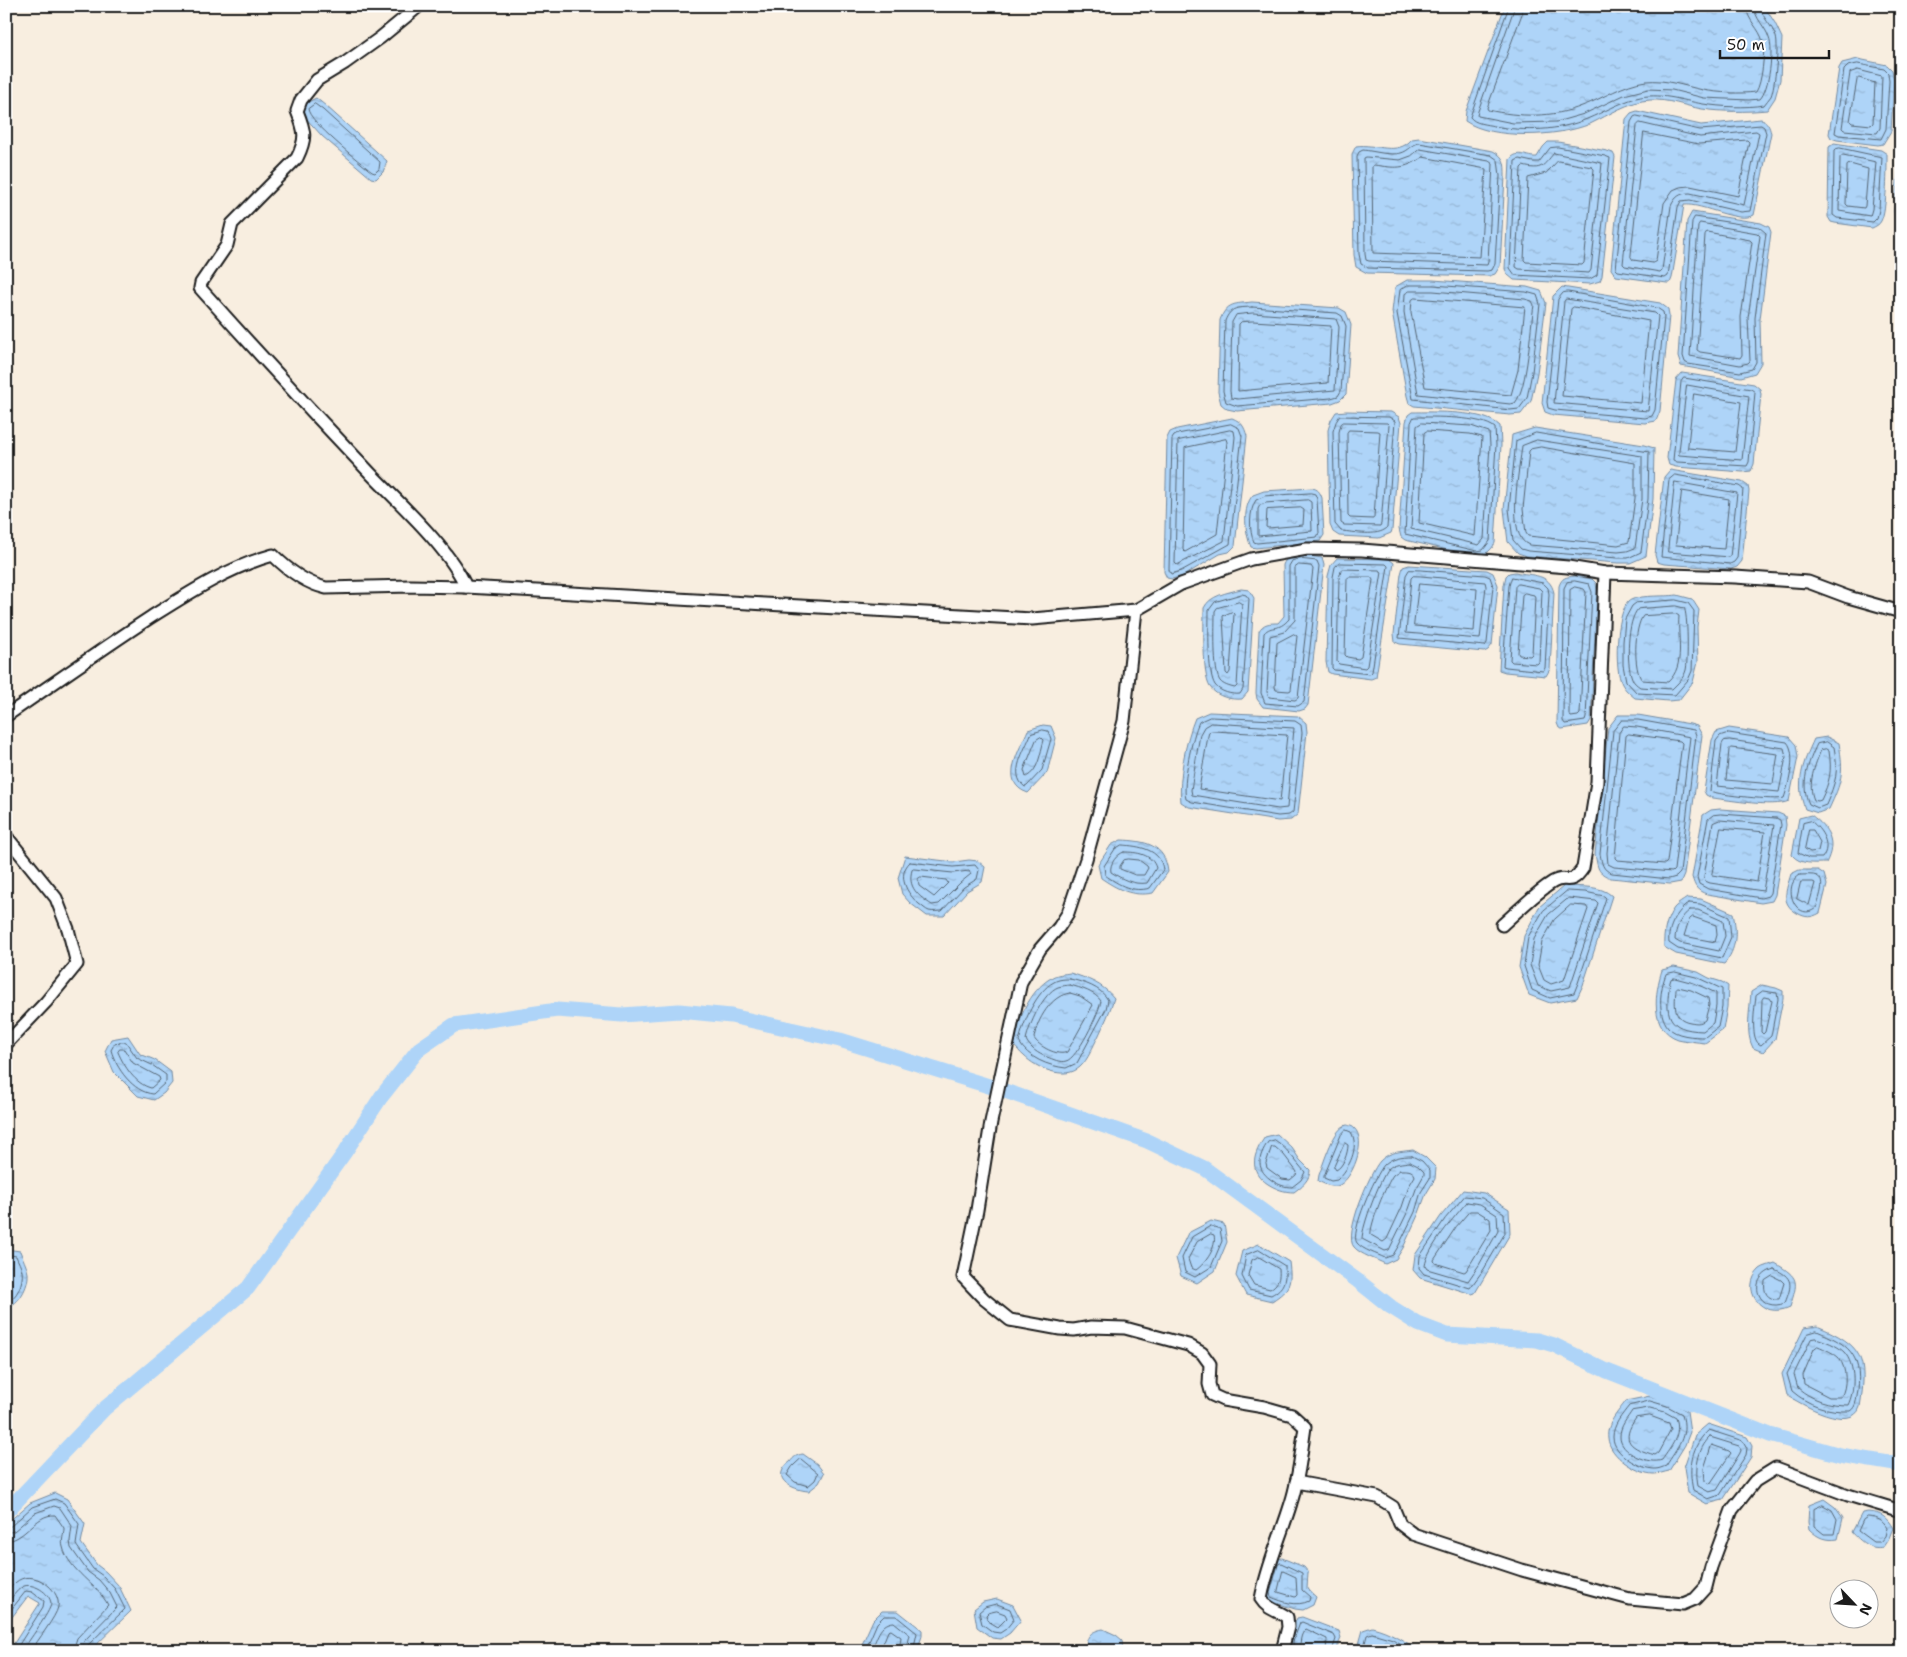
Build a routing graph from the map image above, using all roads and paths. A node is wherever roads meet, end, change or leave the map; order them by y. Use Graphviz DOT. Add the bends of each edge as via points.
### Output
graph roads {
  1 [pos="419,6"];
  2 [pos="1605,572"];
  3 [pos="466,587"];
  4 [pos="1136,610"];
  5 [pos="1901,612"];
  6 [pos="6,716"];
  7 [pos="6,836"];
  8 [pos="1502,926"];
  9 [pos="6,1044"];
  10 [pos="1296,1482"];
  11 [pos="1901,1511"];
  12 [pos="1282,1651"];
  1 -- 3 [label="street" via="373,43 316,80 297,111 304,145 297,158 232,224 227,244 200,288 424,530 459,571"];
  2 -- 4 [label="street" via="1362,550 1307,549 1251,559 1181,584"];
  2 -- 5 [label="street" via="1808,582"];
  2 -- 8 [label="street" via="1597,782 1583,868 1571,880 1555,880"];
  3 -- 4 [label="street" via="1032,619"];
  3 -- 6 [label="street" via="326,588 300,577 273,555 253,561 188,594"];
  4 -- 10 [label="street" via="1124,721 1086,859 1068,913 1040,949 1021,982 1000,1075 963,1277 1010,1320 1074,1330 1125,1328 1188,1345 1202,1353 1210,1364 1212,1395 1292,1415 1304,1427"];
  7 -- 9 [label="street" via="56,898 76,964"];
  10 -- 11 [label="street" via="1376,1497 1393,1507 1400,1524 1414,1534 1522,1570 1630,1599 1683,1604 1695,1599 1706,1587 1732,1510 1755,1481 1776,1468"];
  10 -- 12 [label="street" via="1261,1599 1265,1606 1287,1617"];
}
